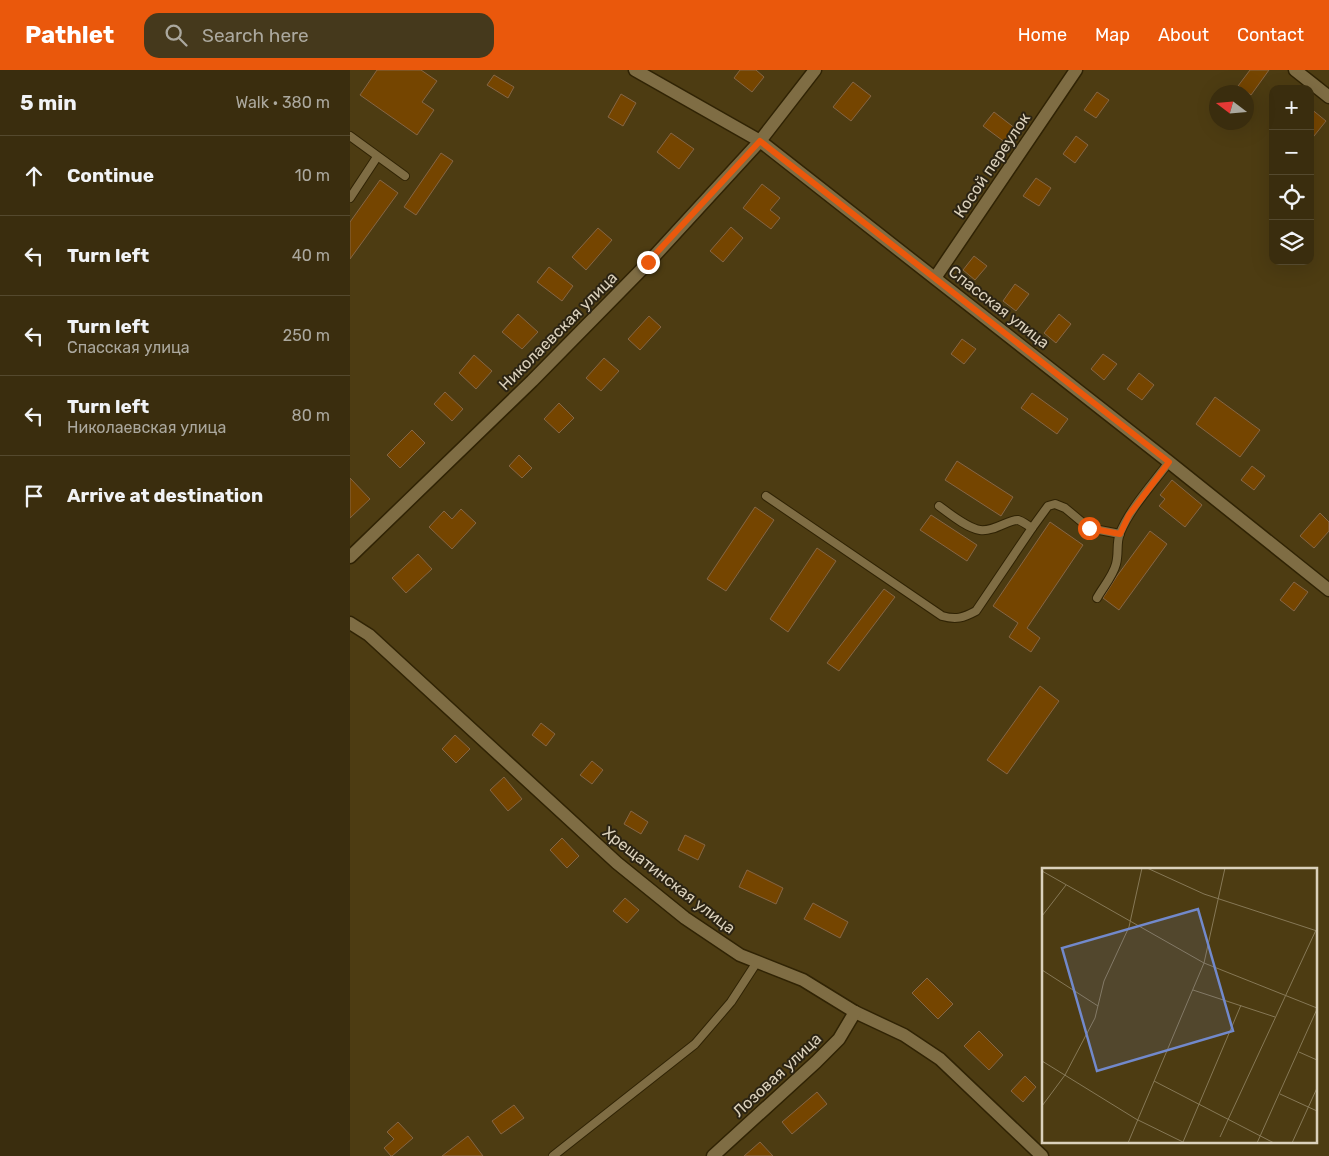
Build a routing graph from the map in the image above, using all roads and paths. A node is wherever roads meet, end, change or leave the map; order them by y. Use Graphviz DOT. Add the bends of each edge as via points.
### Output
graph roads {
  1 [pos="635,70"];
  2 [pos="815,70"];
  3 [pos="1076,70"];
  4 [pos="1295,70"];
  5 [pos="1329,97"];
  6 [pos="350,136"];
  7 [pos="760,141"];
  8 [pos="378,157"];
  9 [pos="405,176"];
  10 [pos="350,198"];
  11 [pos="935,278"];
  12 [pos="1169,462"];
  13 [pos="766,496"];
  14 [pos="939,506"];
  15 [pos="1032,528"];
  16 [pos="1120,534"];
  17 [pos="350,557"];
  18 [pos="1329,590"];
  19 [pos="1096,598"];
  20 [pos="350,623"];
  21 [pos="758,962"];
  22 [pos="855,1012"];
  23 [pos="553,1156"];
  24 [pos="713,1156"];
  25 [pos="1042,1156"];
  1 -- 7 [label="street, Спасская улица"];
  2 -- 7 [label="street, Николаевская улица"];
  3 -- 11 [label="street, Косой переулок"];
  4 -- 5 [label="street"];
  6 -- 8 [label="lane"];
  7 -- 11 [label="street, Спасская улица"];
  7 -- 17 [label="street, Николаевская улица" via="539,374"];
  8 -- 9 [label="lane"];
  8 -- 10 [label="lane"];
  11 -- 12 [label="street, Спасская улица"];
  12 -- 16 [label="lane" via="1129,515"];
  12 -- 18 [label="street, Спасская улица"];
  13 -- 15 [label="lane" via="942,616 953,619 976,611"];
  14 -- 15 [label="lane" via="973,528 997,528 1016,520"];
  15 -- 16 [label="lane" via="1048,506 1055,504 1089,528"];
  16 -- 19 [label="lane" via="1114,569"];
  20 -- 21 [label="street, Хрещатинская улица" via="369,635 617,863 685,918 740,955"];
  21 -- 22 [label="street, Хрещатинская улица" via="803,980"];
  21 -- 23 [label="lane" via="731,1002 695,1044"];
  22 -- 24 [label="street, Лозовая улица" via="839,1039"];
  22 -- 25 [label="street, Хрещатинская улица" via="904,1034 940,1059"];
}
